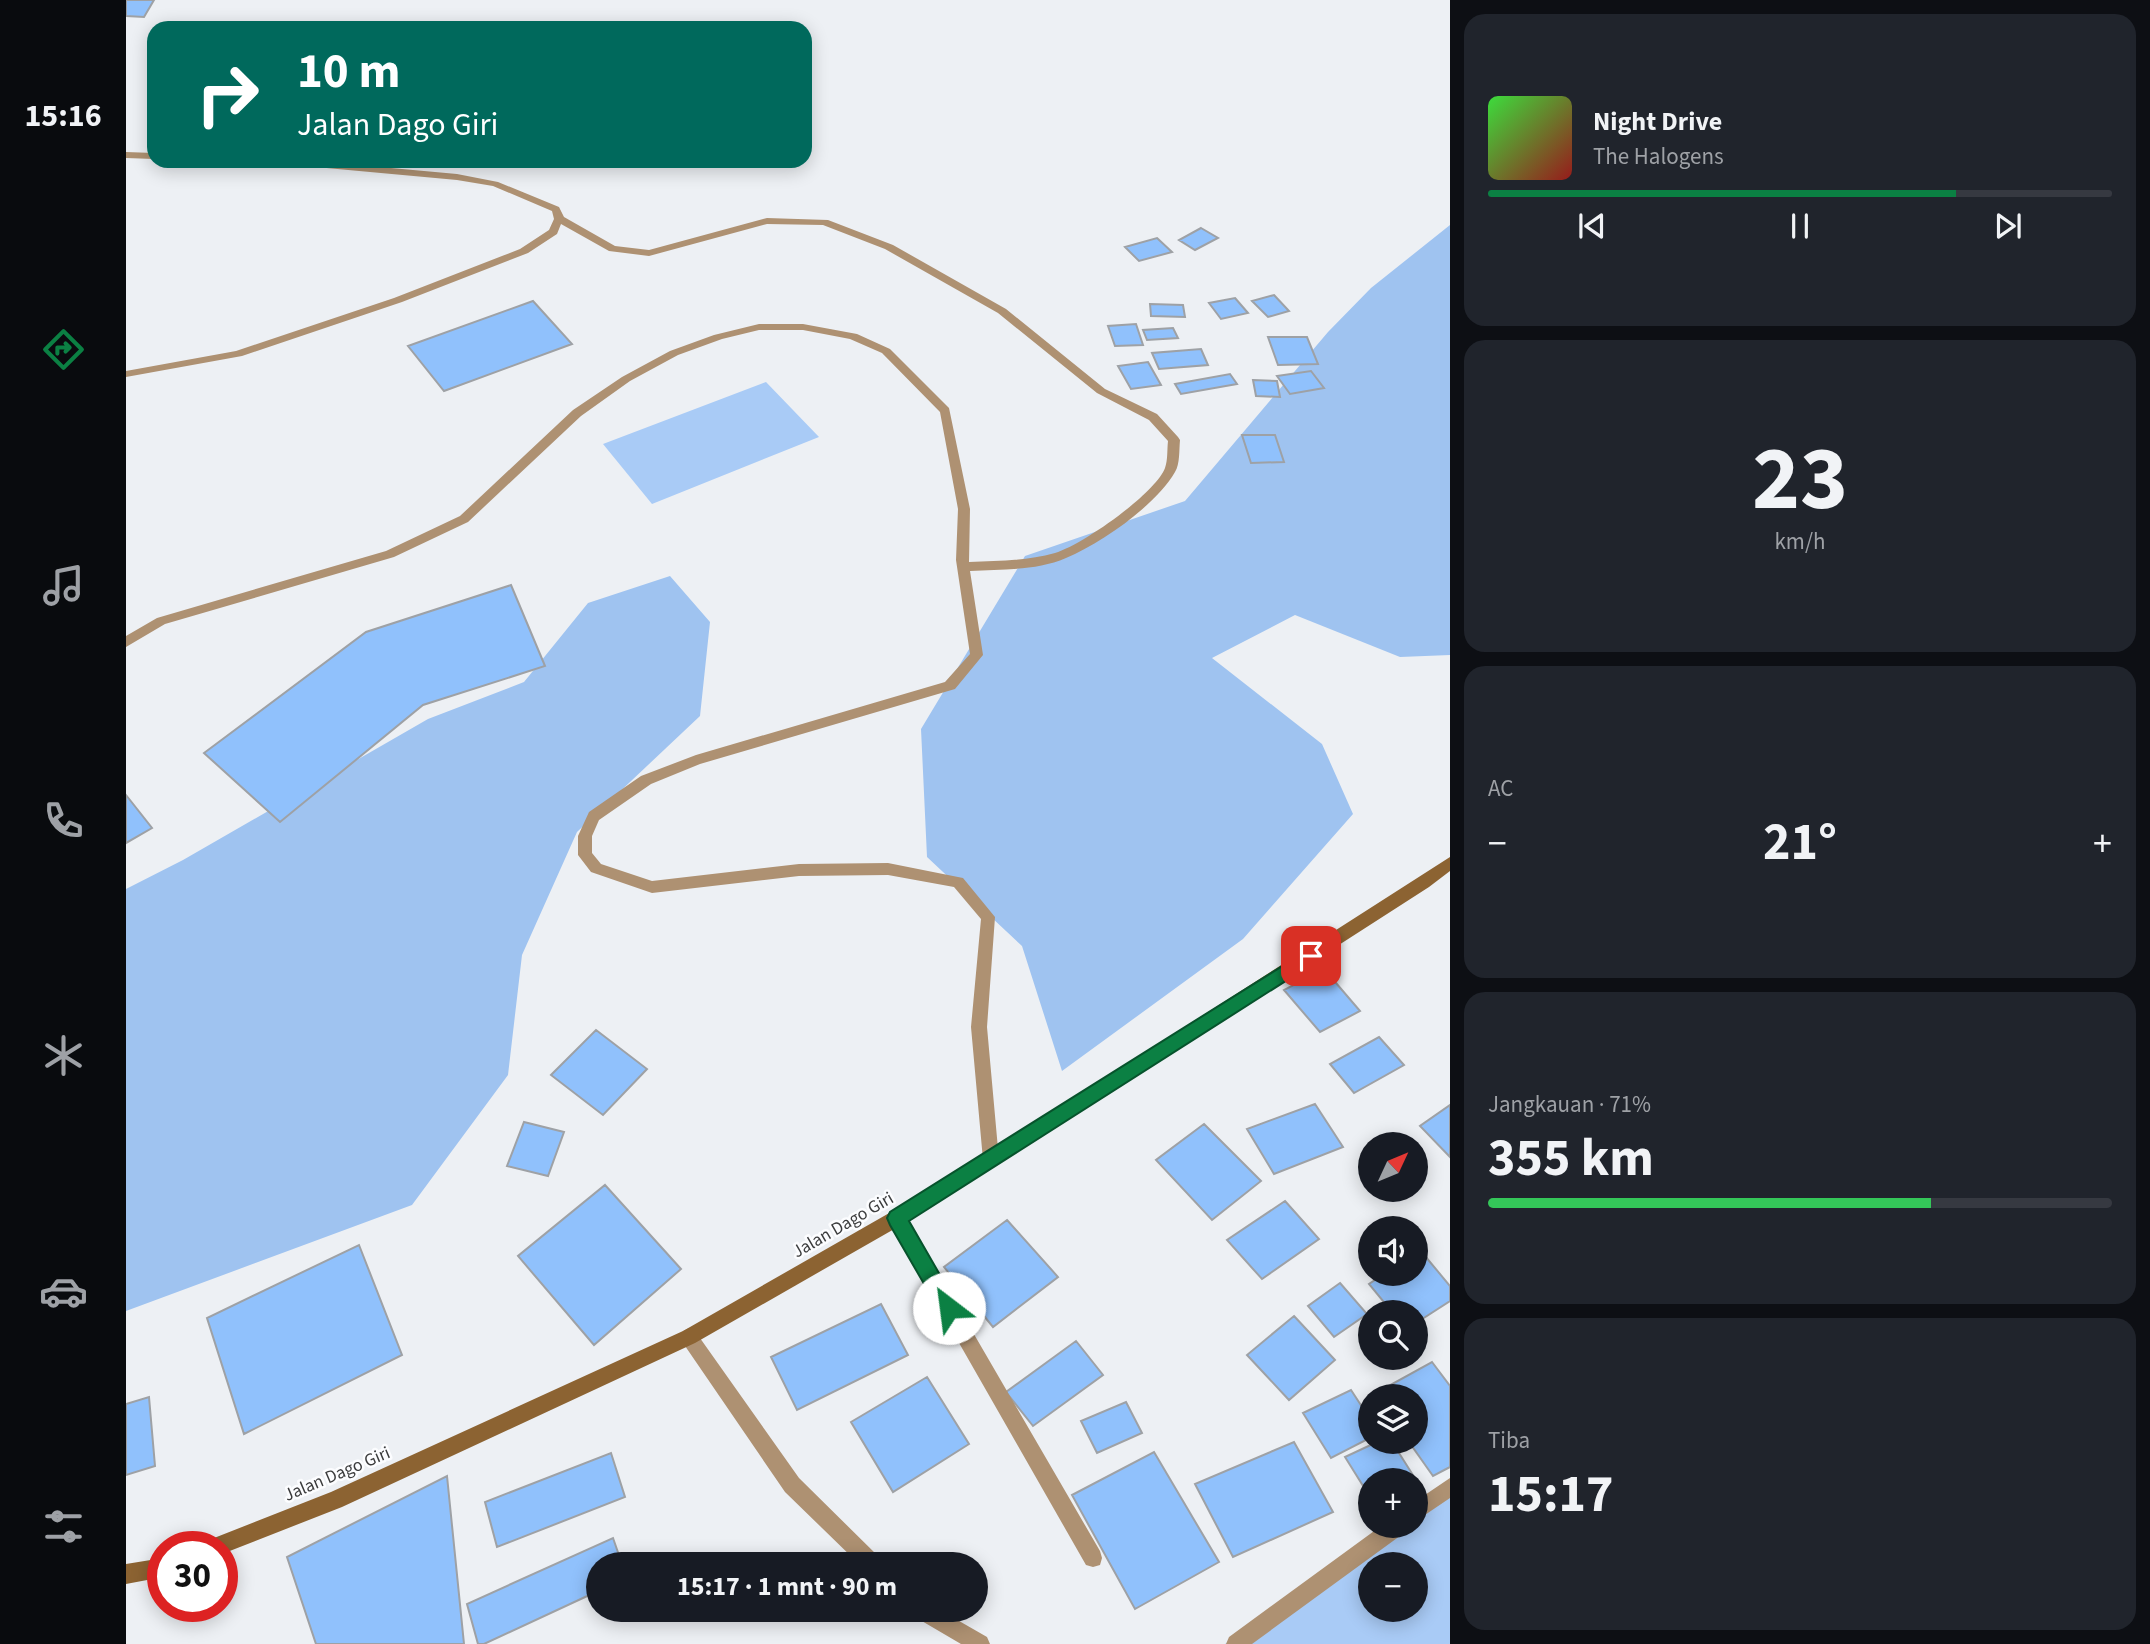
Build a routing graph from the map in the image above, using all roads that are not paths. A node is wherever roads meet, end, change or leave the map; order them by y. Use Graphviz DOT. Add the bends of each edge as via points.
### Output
graph roads {
  1 [pos="126,155"];
  2 [pos="147,156"];
  3 [pos="359,168"];
  4 [pos="559,219"];
  5 [pos="126,374"];
  6 [pos="964,566"];
  7 [pos="126,642"];
  8 [pos="1450,863"];
  9 [pos="992,1160"];
  10 [pos="897,1218"];
  11 [pos="689,1337"];
  12 [pos="1450,1487"];
  13 [pos="1428,1503"];
  14 [pos="238,1538"];
  15 [pos="1381,1538"];
  16 [pos="860,1552"];
  17 [pos="1093,1558"];
  18 [pos="147,1570"];
  19 [pos="126,1574"];
  20 [pos="942,1622"];
  21 [pos="980,1644"];
  22 [pos="1236,1644"];
  1 -- 2 [label="street"];
  3 -- 4 [label="street" via="495,184 556,209"];
  4 -- 5 [label="street" via="553,232 524,251 398,300 238,354"];
  4 -- 6 [label="street" via="613,250 649,253 766,221 824,222 889,247 1002,311 1101,391 1153,417 1174,440 1171,469 1146,501 1107,529 1062,555 1026,564"];
  6 -- 7 [label="street" via="964,509 945,411 886,351 853,336 803,327 759,327 674,353 626,379 576,413 464,519 390,554 161,621"];
  6 -- 9 [label="street" via="977,655 950,686 696,760 646,780 594,816 585,836 585,855 596,868 652,887 799,870 888,869 958,882 988,917 979,1027"];
  8 -- 9 [label="main road, Jalan Dago Giri"];
  9 -- 10 [label="main road, Jalan Dago Giri"];
  10 -- 11 [label="main road, Jalan Dago Giri"];
  10 -- 17 [label="street"];
  11 -- 14 [label="main road, Jalan Dago Giri" via="335,1500"];
  11 -- 16 [label="street" via="792,1485"];
  12 -- 13 [label="street"];
  15 -- 22 [label="street"];
  18 -- 19 [label="main road"];
  20 -- 21 [label="street"];
}
